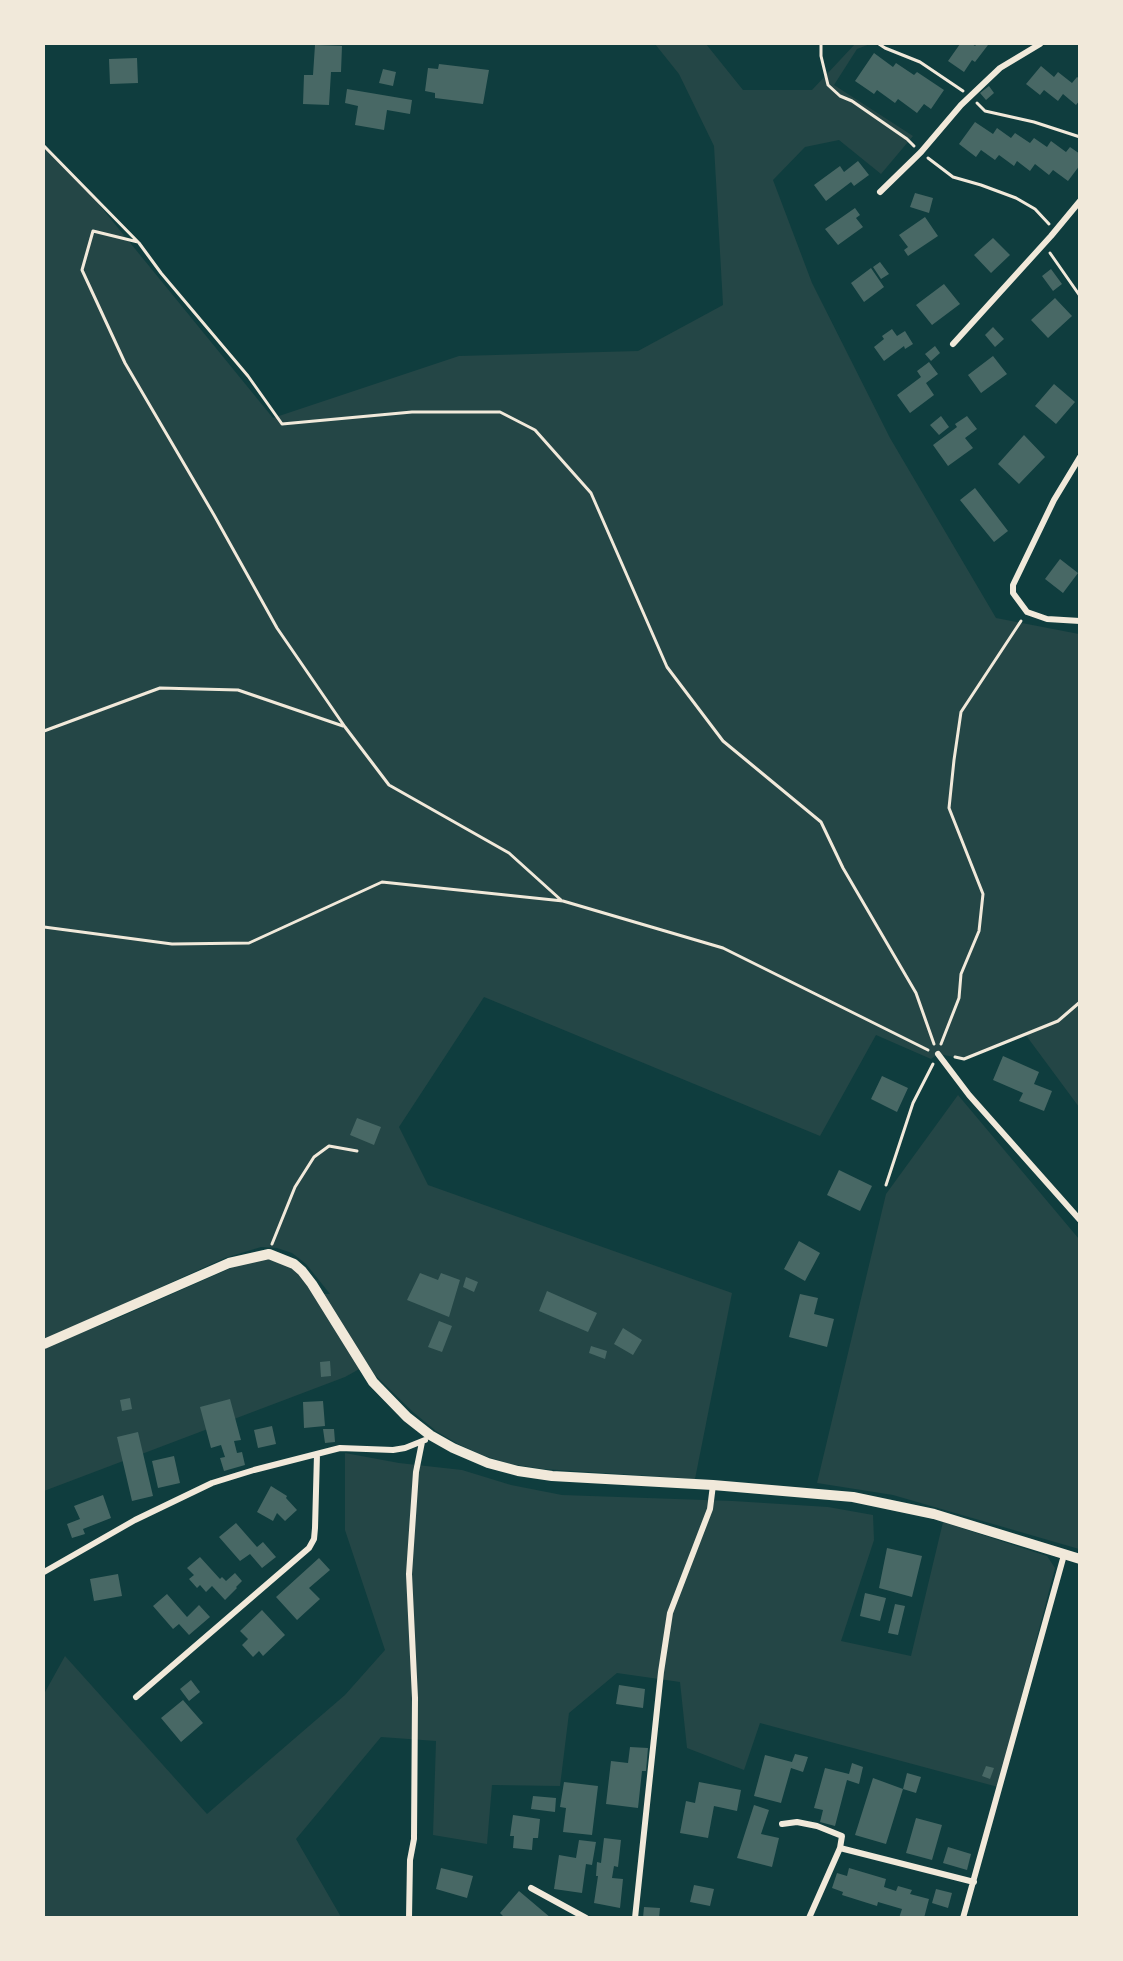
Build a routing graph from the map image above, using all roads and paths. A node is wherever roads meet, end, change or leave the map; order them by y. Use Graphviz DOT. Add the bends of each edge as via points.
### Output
graph roads {
  1 [pos="821,44"];
  2 [pos="879,44"];
  3 [pos="1040,44"];
  4 [pos="970,96"];
  5 [pos="1080,137"];
  6 [pos="907,139"];
  7 [pos="44,146"];
  8 [pos="921,152"];
  9 [pos="880,192"];
  10 [pos="1080,201"];
  11 [pos="1054,232"];
  12 [pos="139,243"];
  13 [pos="1044,244"];
  14 [pos="1080,296"];
  15 [pos="953,344"];
  16 [pos="1080,457"];
  17 [pos="1027,612"];
  18 [pos="1080,621"];
  19 [pos="345,727"];
  20 [pos="44,731"];
  21 [pos="563,901"];
  22 [pos="44,927"];
  23 [pos="1080,1002"];
  24 [pos="938,1054"];
  25 [pos="357,1151"];
  26 [pos="886,1185"];
  27 [pos="1080,1220"];
  28 [pos="268,1254"];
  29 [pos="44,1344"];
  30 [pos="426,1439"];
  31 [pos="317,1454"];
  32 [pos="713,1485"];
  33 [pos="1064,1555"];
  34 [pos="1080,1559"];
  35 [pos="44,1572"];
  36 [pos="136,1697"];
  37 [pos="782,1824"];
  38 [pos="840,1848"];
  39 [pos="974,1882"];
  40 [pos="531,1888"];
  41 [pos="409,1917"];
  42 [pos="586,1917"];
  43 [pos="635,1917"];
  44 [pos="809,1917"];
  45 [pos="963,1917"];
  1 -- 6 [label="path" via="828,85"];
  2 -- 4 [label="path" via="920,62"];
  3 -- 4 [label="street" via="1000,68"];
  4 -- 5 [label="path" via="985,111"];
  4 -- 8 [label="street"];
  7 -- 12 [label="path"];
  8 -- 9 [label="street"];
  8 -- 11 [label="path" via="953,177 1016,198 1035,209"];
  10 -- 11 [label="street"];
  11 -- 13 [label="street"];
  12 -- 19 [label="path" via="93,231 82,270 125,363 277,628"];
  12 -- 24 [label="path" via="248,376 282,424 412,412 500,412 535,430 591,493 667,667 723,741 821,822 843,868 916,993"];
  13 -- 14 [label="path"];
  13 -- 15 [label="street"];
  16 -- 17 [label="street" via="1054,500 1013,585 1013,593"];
  17 -- 18 [label="street" via="1047,619"];
  17 -- 24 [label="path" via="961,712 949,808 983,894 979,931 961,974 959,998"];
  19 -- 20 [label="path" via="238,690 160,688"];
  19 -- 21 [label="path" via="389,785 509,853"];
  21 -- 22 [label="path" via="382,882 249,943 172,944"];
  21 -- 24 [label="path" via="723,948"];
  23 -- 24 [label="path" via="1058,1021 964,1059"];
  24 -- 26 [label="path" via="913,1103"];
  24 -- 27 [label="street" via="969,1095"];
  25 -- 28 [label="path" via="329,1146 314,1157 295,1187"];
  28 -- 29 [label="street" via="229,1263"];
  28 -- 30 [label="street" via="302,1270 373,1382"];
  30 -- 31 [label="street" via="393,1450 340,1448"];
  30 -- 32 [label="street" via="518,1471"];
  30 -- 41 [label="street" via="416,1472 409,1574 415,1698"];
  31 -- 35 [label="street" via="212,1483 135,1520"];
  31 -- 36 [label="street" via="315,1528 309,1548"];
  32 -- 33 [label="street" via="822,1494 910,1508"];
  32 -- 43 [label="street" via="710,1509 670,1613"];
  33 -- 34 [label="street"];
  33 -- 39 [label="street"];
  37 -- 38 [label="street" via="817,1826 842,1836"];
  38 -- 39 [label="street"];
  38 -- 44 [label="street"];
  39 -- 45 [label="street"];
  40 -- 42 [label="street"];
}
